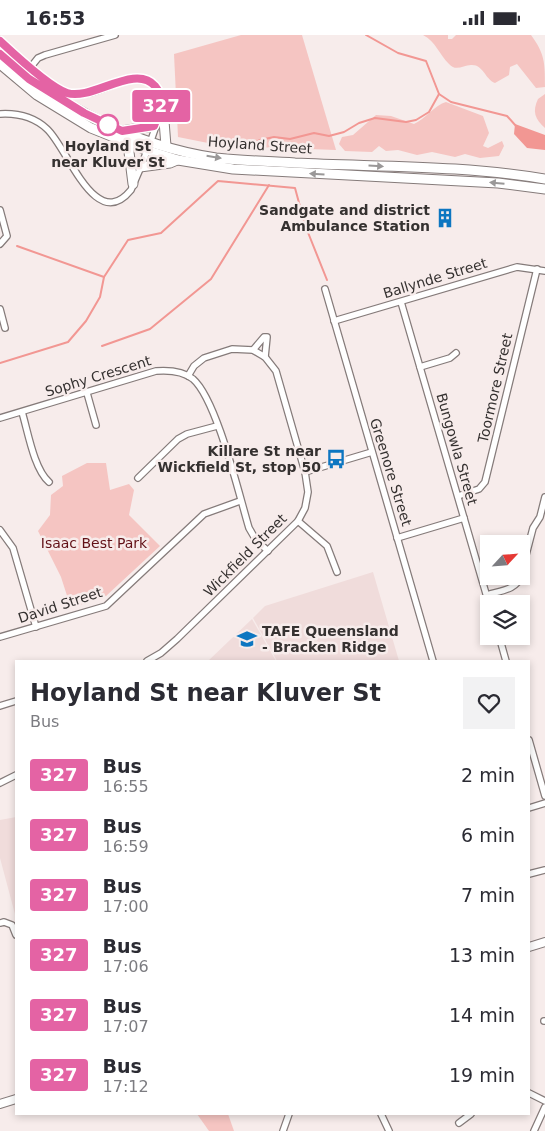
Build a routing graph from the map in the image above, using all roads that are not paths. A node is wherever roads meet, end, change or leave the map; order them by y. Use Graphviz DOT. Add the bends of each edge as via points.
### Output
graph roads {
  1 [pos="115,35"];
  2 [pos="0,41"];
  3 [pos="0,53"];
  4 [pos="0,64"];
  5 [pos="30,68"];
  6 [pos="159,111"];
  7 [pos="0,114"];
  8 [pos="154,126"];
  9 [pos="122,131"];
  10 [pos="128,144"];
  11 [pos="147,146"];
  12 [pos="166,147"];
  13 [pos="178,160"];
  14 [pos="140,167"];
  15 [pos="545,179"];
  16 [pos="134,184"];
  17 [pos="545,189"];
  18 [pos="0,210"];
  19 [pos="0,244"];
  20 [pos="536,269"];
  21 [pos="545,271"];
  22 [pos="324,289"];
  23 [pos="401,302"];
  24 [pos="0,309"];
  25 [pos="334,321"];
  26 [pos="6,328"];
  27 [pos="253,350"];
  28 [pos="456,353"];
  29 [pos="265,357"];
  30 [pos="420,367"];
  31 [pos="188,376"];
  32 [pos="87,393"];
  33 [pos="22,412"];
  34 [pos="0,418"];
  35 [pos="96,425"];
  36 [pos="217,426"];
  37 [pos="372,452"];
  38 [pos="305,472"];
  39 [pos="138,477"];
  40 [pos="49,482"];
  41 [pos="458,496"];
  42 [pos="545,497"];
  43 [pos="240,501"];
  44 [pos="464,518"];
  45 [pos="298,521"];
  46 [pos="0,530"];
  47 [pos="397,538"];
  48 [pos="530,540"];
  49 [pos="268,551"];
  50 [pos="337,573"];
  51 [pos="515,585"];
  52 [pos="487,595"];
  53 [pos="36,627"];
  54 [pos="0,637"];
  55 [pos="502,645"];
  56 [pos="149,660"];
  57 [pos="433,660"];
  58 [pos="506,660"];
  59 [pos="15,701"];
  60 [pos="0,706"];
  61 [pos="530,744"];
  62 [pos="15,776"];
  63 [pos="0,783"];
  64 [pos="545,796"];
  65 [pos="545,803"];
  66 [pos="530,808"];
  67 [pos="545,870"];
  68 [pos="530,875"];
  69 [pos="0,923"];
  70 [pos="15,932"];
  71 [pos="545,943"];
  72 [pos="530,947"];
  73 [pos="530,1094"];
  74 [pos="15,1099"];
  75 [pos="545,1101"];
  76 [pos="0,1104"];
  77 [pos="545,1107"];
  78 [pos="289,1115"];
  79 [pos="382,1115"];
  80 [pos="470,1115"];
  81 [pos="459,1123"];
  82 [pos="283,1131"];
  83 [pos="389,1131"];
  84 [pos="534,1131"];
  1 -- 5 [label="street" via="45,55"];
  2 -- 5 [label="street"];
  3 -- 9 [label="main road, Hoyland Street" via="29,79 67,104"];
  4 -- 10 [label="main road, Hoyland Street" via="37,95 75,119"];
  5 -- 6 [label="street" via="66,93 78,95 130,79 147,80 159,93"];
  6 -- 8 [label="street"];
  6 -- 12 [label="main road" via="164,121"];
  7 -- 16 [label="street" via="26,117 46,128 89,191 98,199 120,200"];
  8 -- 9 [label="main road"];
  8 -- 11 [label="street"];
  9 -- 11 [label="main road, Hoyland Street"];
  10 -- 11 [label="main road, Hoyland Street"];
  10 -- 16 [label="main road"];
  11 -- 12 [label="main road, Hoyland Street"];
  11 -- 13 [label="main road, Hoyland Street"];
  11 -- 14 [label="street"];
  12 -- 15 [label="main road, Hoyland Street, one-way" via="225,158"];
  13 -- 14 [label="main road"];
  17 -- 13 [label="main road, Hoyland Street, one-way" via="498,183 233,169"];
  14 -- 16 [label="street"];
  18 -- 19 [label="street" via="6,237"];
  20 -- 21 [label="street, Ballynde Street"];
  20 -- 23 [label="street, Ballynde Street" via="517,267"];
  20 -- 41 [label="street, Toormore Street" via="485,482 479,489"];
  22 -- 25 [label="street, Greenore Street"];
  23 -- 25 [label="street, Ballynde Street"];
  23 -- 30 [label="street, Bungowla Street"];
  24 -- 26 [label="street"];
  25 -- 37 [label="street, Greenore Street"];
  27 -- 29 [label="street, Wickfield Street"];
  27 -- 29 [label="street, Wickfield Street" via="264,337 268,337"];
  27 -- 31 [label="street" via="232,349 204,358"];
  28 -- 30 [label="street"];
  29 -- 38 [label="street, Wickfield Street" via="276,371"];
  30 -- 41 [label="street, Bungowla Street"];
  31 -- 32 [label="street, Sophy Crescent" via="174,371 156,371"];
  31 -- 36 [label="street" via="200,388"];
  32 -- 33 [label="street, Sophy Crescent"];
  32 -- 35 [label="street"];
  33 -- 34 [label="street, Sophy Crescent"];
  33 -- 40 [label="street" via="38,467"];
  36 -- 39 [label="street" via="178,439"];
  36 -- 43 [label="street"];
  37 -- 38 [label="street"];
  37 -- 47 [label="street, Greenore Street"];
  38 -- 45 [label="street, Wickfield Street" via="308,491 305,508"];
  41 -- 44 [label="street, Bungowla Street"];
  42 -- 48 [label="street"];
  43 -- 49 [label="street" via="249,528"];
  43 -- 53 [label="street, David Street" via="204,514 109,603"];
  44 -- 47 [label="street"];
  44 -- 52 [label="street, Bungowla Street"];
  45 -- 49 [label="street, Wickfield Street"];
  45 -- 50 [label="street" via="327,547"];
  46 -- 53 [label="street" via="13,548"];
  47 -- 57 [label="street, Greenore Street"];
  49 -- 56 [label="street, Wickfield Street" via="164,651"];
  51 -- 52 [label="street"];
  53 -- 54 [label="street, David Street"];
  55 -- 58 [label="street"];
  59 -- 60 [label="street"];
  61 -- 64 [label="street"];
  62 -- 63 [label="street"];
  65 -- 66 [label="street"];
  67 -- 68 [label="street"];
  69 -- 70 [label="street" via="12,925"];
  71 -- 72 [label="main road"];
  73 -- 75 [label="street"];
  74 -- 76 [label="main road"];
  77 -- 84 [label="street"];
  78 -- 82 [label="street"];
  79 -- 83 [label="street"];
  80 -- 81 [label="street"];
}
